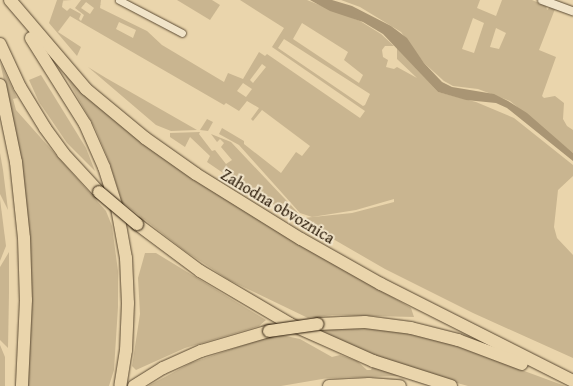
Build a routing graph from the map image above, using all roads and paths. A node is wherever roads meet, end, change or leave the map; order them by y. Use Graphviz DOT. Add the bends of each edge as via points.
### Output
graph roads {
  1 [pos="4,0"];
  2 [pos="10,0"];
  3 [pos="119,0"];
  4 [pos="542,0"];
  5 [pos="559,3"];
  6 [pos="573,11"];
  7 [pos="182,33"];
  8 [pos="0,44"];
  9 [pos="0,85"];
  10 [pos="573,381"];
  11 [pos="573,385"];
  12 [pos="22,386"];
  13 [pos="120,386"];
  14 [pos="134,386"];
  15 [pos="329,386"];
  16 [pos="400,386"];
  17 [pos="451,386"];
  1 -- 13 [label="highway" via="78,111 98,153 114,197 124,242 128,288 127,334"];
  2 -- 10 [label="highway, Zahodna obvoznica" via="56,57 86,89 120,120 196,174 374,281"];
  3 -- 7 [label="street"];
  4 -- 5 [label="street"];
  5 -- 6 [label="street"];
  8 -- 17 [label="highway, bridge" via="20,87 62,153 99,192 137,224 206,275 290,324 374,361"];
  9 -- 12 [label="highway" via="16,162 24,238 26,308"];
  11 -- 14 [label="highway, bridge" via="488,350 431,332 376,323 318,324 269,331 208,348"];
  15 -- 16 [label="highway"];
}
